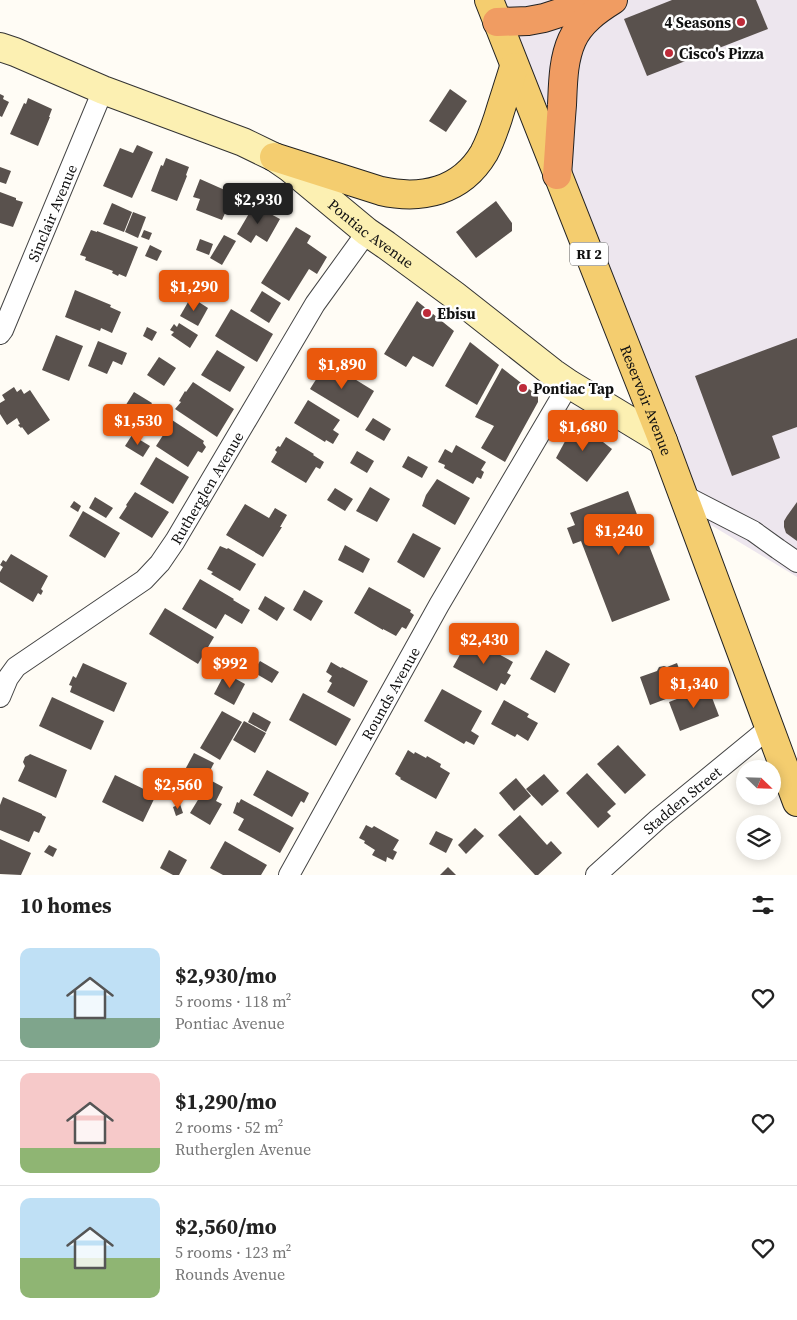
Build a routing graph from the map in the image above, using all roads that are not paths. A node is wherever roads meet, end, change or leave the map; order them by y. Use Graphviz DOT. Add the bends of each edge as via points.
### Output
graph roads {
  1 [pos="525,0"];
  2 [pos="600,0"];
  3 [pos="613,0"];
  4 [pos="493,11"];
  5 [pos="0,47"];
  6 [pos="514,67"];
  7 [pos="102,90"];
  8 [pos="274,157"];
  9 [pos="557,175"];
  10 [pos="367,232"];
  11 [pos="0,334"];
  12 [pos="569,384"];
  13 [pos="663,441"];
  14 [pos="683,494"];
  15 [pos="797,562"];
  16 [pos="0,698"];
  17 [pos="768,728"];
  18 [pos="797,802"];
  19 [pos="289,875"];
  20 [pos="596,875"];
  1 -- 4 [label="highway"];
  2 -- 4 [label="highway" via="528,21"];
  3 -- 9 [label="highway" via="578,28 568,51"];
  4 -- 6 [label="main road, Reservoir Avenue / RI 2"];
  5 -- 7 [label="main road, Pontiac Avenue"];
  6 -- 8 [label="main road" via="484,153 464,176 436,191 394,194"];
  6 -- 9 [label="main road, Reservoir Avenue / RI 2"];
  7 -- 8 [label="main road, Pontiac Avenue" via="243,142"];
  7 -- 11 [label="street, Sinclair Avenue"];
  8 -- 10 [label="main road, Pontiac Avenue"];
  9 -- 13 [label="main road, Reservoir Avenue / RI 2"];
  10 -- 12 [label="main road, Pontiac Avenue"];
  10 -- 16 [label="street, Rutherglen Avenue" via="315,304 160,562 144,580 16,667"];
  12 -- 13 [label="main road, Pontiac Avenue"];
  12 -- 19 [label="street, Rounds Avenue" via="439,605"];
  13 -- 14 [label="main road, Reservoir Avenue / RI 2"];
  14 -- 15 [label="street" via="754,531"];
  14 -- 17 [label="main road, Reservoir Avenue / RI 2"];
  17 -- 18 [label="main road, Reservoir Avenue / RI 2"];
  17 -- 20 [label="street, Stadden Street"];
}
